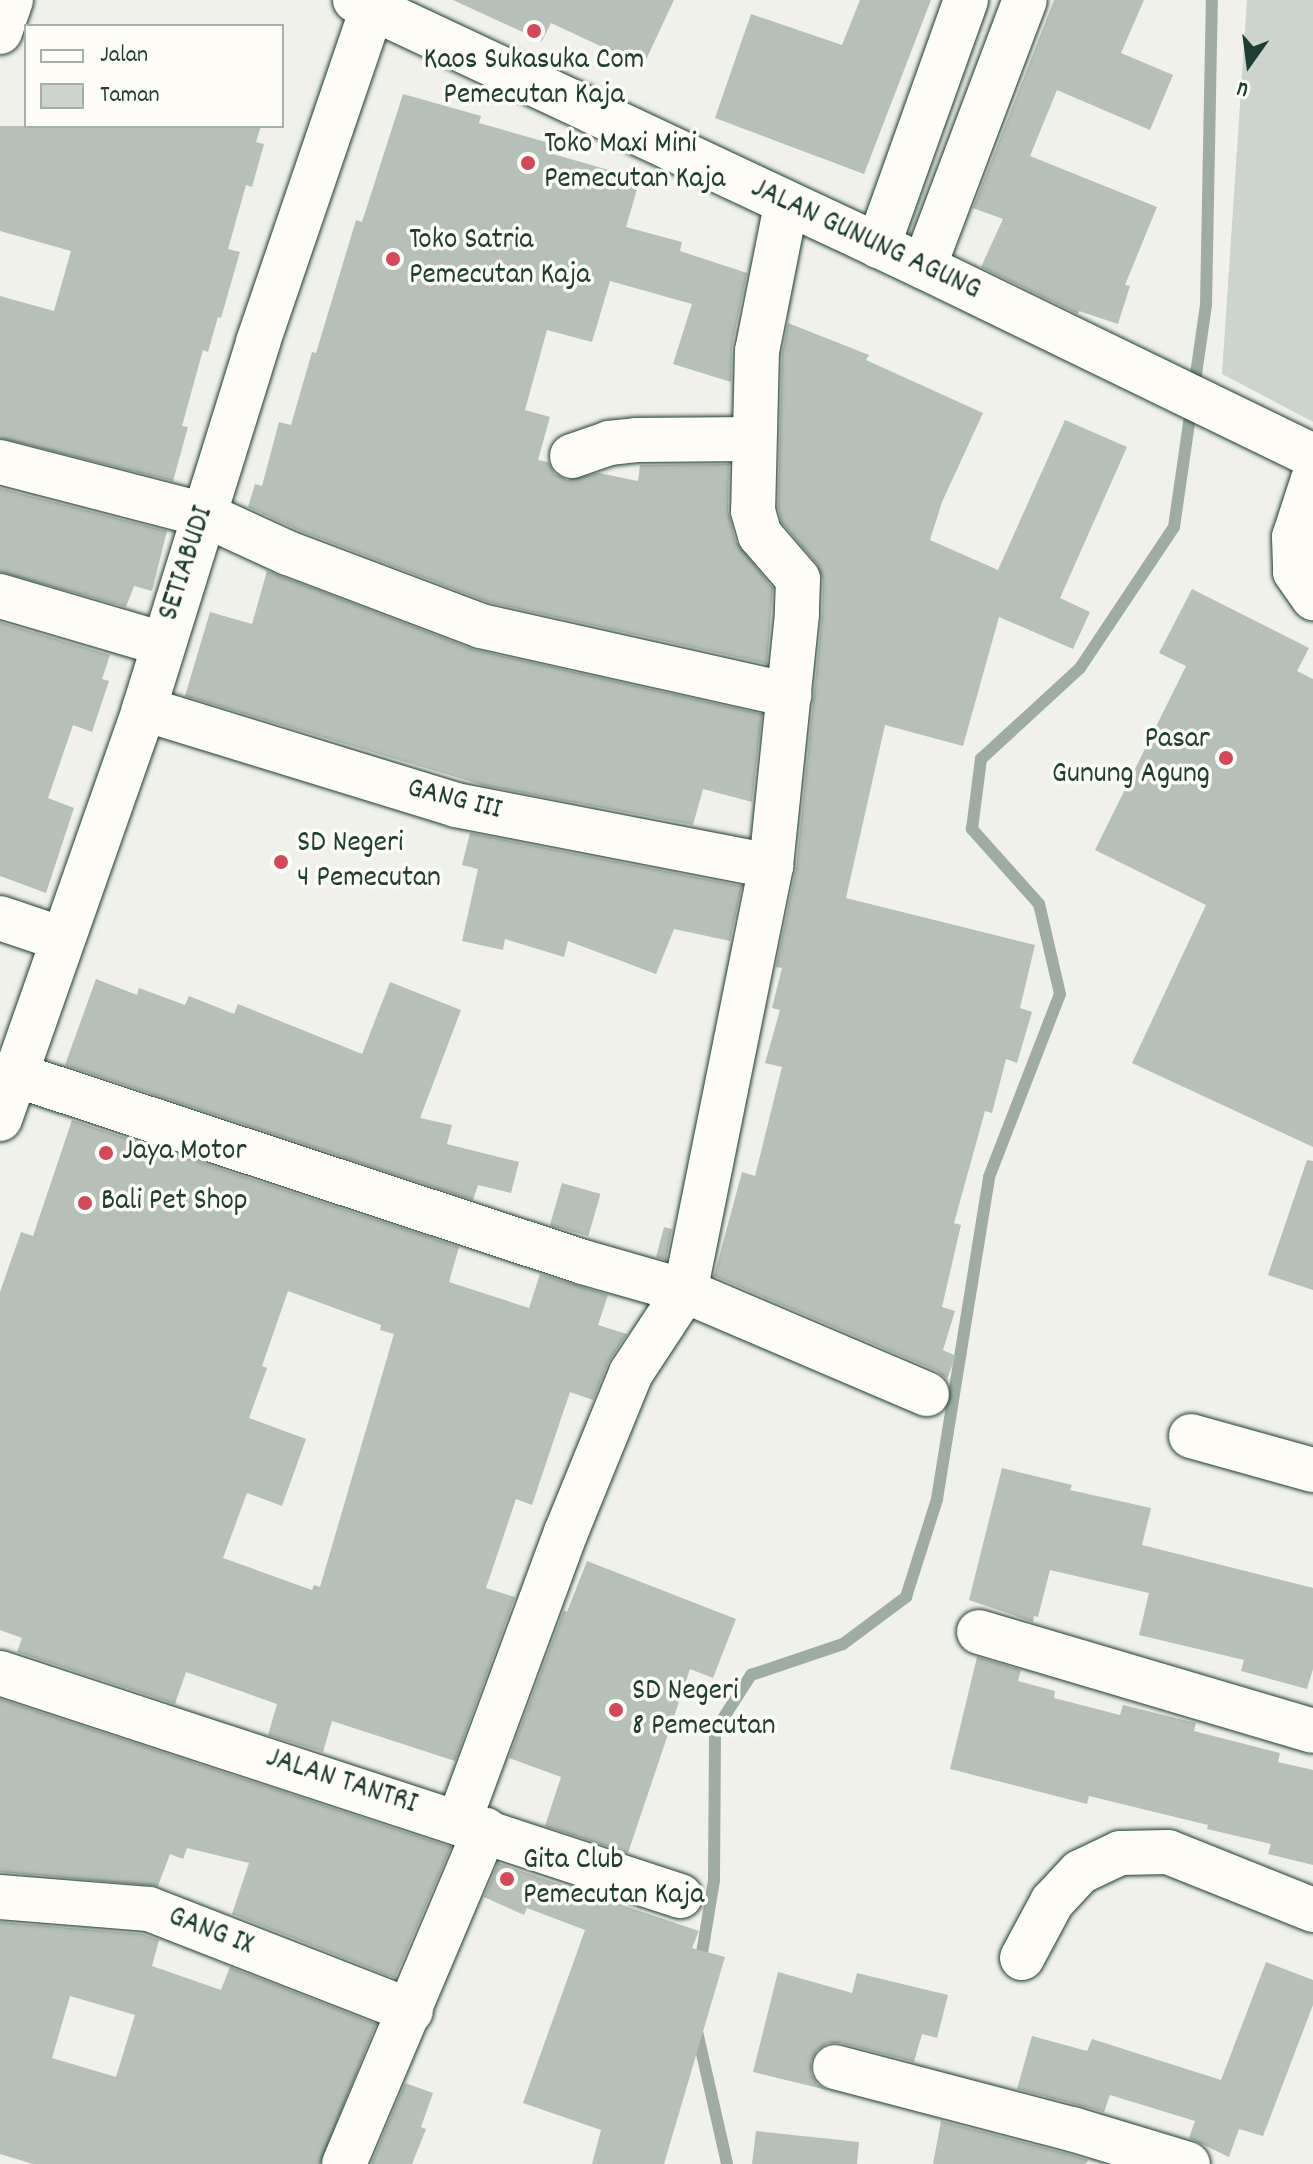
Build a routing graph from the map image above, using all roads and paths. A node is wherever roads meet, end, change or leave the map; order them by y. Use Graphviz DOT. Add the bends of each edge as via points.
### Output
graph roads {
  1 [pos="11,0"];
  2 [pos="966,0"];
  3 [pos="1025,0"];
  4 [pos="367,3"];
  5 [pos="0,32"];
  6 [pos="786,205"];
  7 [pos="878,246"];
  8 [pos="924,267"];
  9 [pos="753,439"];
  10 [pos="572,456"];
  11 [pos="1313,456"];
  12 [pos="0,462"];
  13 [pos="1313,479"];
  14 [pos="205,515"];
  15 [pos="0,596"];
  16 [pos="1313,598"];
  17 [pos="163,644"];
  18 [pos="789,695"];
  19 [pos="144,709"];
  20 [pos="771,866"];
  21 [pos="0,918"];
  22 [pos="62,939"];
  23 [pos="13,1057"];
  24 [pos="0,1119"];
  25 [pos="685,1291"];
  26 [pos="927,1394"];
  27 [pos="1191,1436"];
  28 [pos="1313,1470"];
  29 [pos="979,1632"];
  30 [pos="0,1673"];
  31 [pos="1313,1731"];
  32 [pos="472,1826"];
  33 [pos="680,1896"];
  34 [pos="0,1897"];
  35 [pos="1313,1910"];
  36 [pos="1022,1958"];
  37 [pos="411,2011"];
  38 [pos="835,2067"];
  39 [pos="1066,2146"];
  40 [pos="344,2164"];
  41 [pos="1188,2164"];
  1 -- 5 [label="street"];
  2 -- 7 [label="street"];
  3 -- 8 [label="street"];
  4 -- 6 [label="street, JALAN GUNUNG AGUNG"];
  4 -- 14 [label="street, SETIABUDI"];
  6 -- 7 [label="street, JALAN GUNUNG AGUNG"];
  6 -- 9 [label="street" via="757,351"];
  7 -- 8 [label="street, JALAN GUNUNG AGUNG"];
  8 -- 11 [label="street, JALAN GUNUNG AGUNG"];
  9 -- 10 [label="street" via="636,440"];
  9 -- 18 [label="street" via="753,511 760,535 798,579"];
  12 -- 14 [label="street"];
  13 -- 16 [label="street" via="1294,537 1295,572"];
  14 -- 17 [label="street, SETIABUDI"];
  14 -- 18 [label="street" via="288,553 481,626"];
  15 -- 17 [label="street"];
  17 -- 19 [label="street, SETIABUDI"];
  18 -- 20 [label="street"];
  19 -- 20 [label="street, GANG III" via="456,805"];
  19 -- 22 [label="street, SETIABUDI"];
  20 -- 25 [label="street"];
  21 -- 22 [label="street"];
  22 -- 23 [label="street, SETIABUDI"];
  23 -- 24 [label="street, SETIABUDI"];
  23 -- 25 [label="street" via="583,1262"];
  25 -- 26 [label="street"];
  25 -- 32 [label="street" via="631,1373 566,1532"];
  27 -- 28 [label="street"];
  29 -- 31 [label="street"];
  30 -- 32 [label="street, JALAN TANTRI"];
  32 -- 33 [label="street, JALAN TANTRI"];
  32 -- 37 [label="street"];
  34 -- 37 [label="street, GANG IX" via="149,1909"];
  35 -- 36 [label="street" via="1168,1852 1120,1853 1080,1872 1052,1902"];
  37 -- 40 [label="street"];
  38 -- 39 [label="street"];
  39 -- 41 [label="street"];
}
